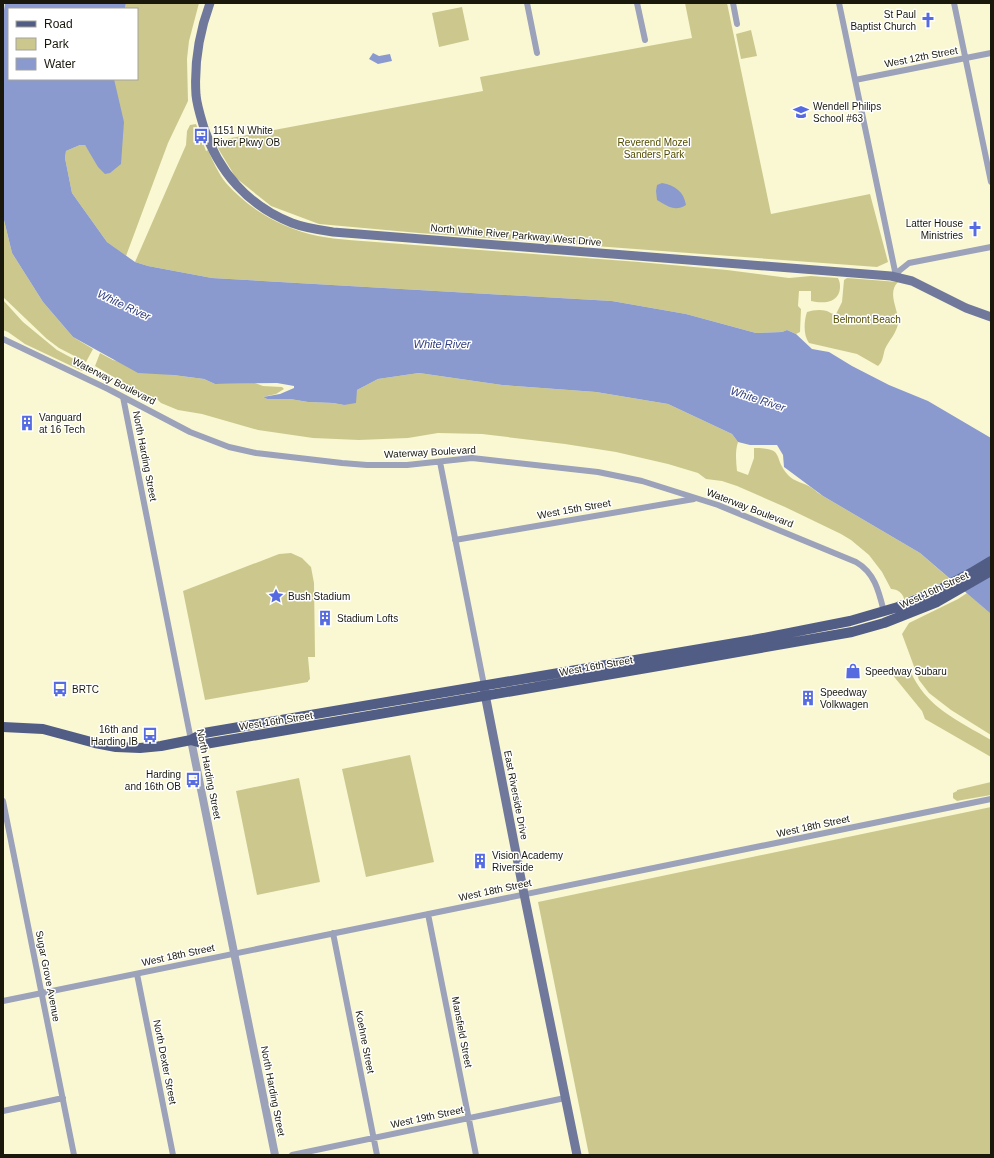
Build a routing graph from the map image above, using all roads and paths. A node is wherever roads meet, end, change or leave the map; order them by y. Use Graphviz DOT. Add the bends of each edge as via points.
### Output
graph roads {
  1 [pos="210,3"];
  2 [pos="527,3"];
  3 [pos="637,3"];
  4 [pos="733,3"];
  5 [pos="839,3"];
  6 [pos="954,3"];
  7 [pos="737,24"];
  8 [pos="645,40"];
  9 [pos="537,53"];
  10 [pos="991,53"];
  11 [pos="965,58"];
  12 [pos="855,80"];
  13 [pos="991,182"];
  14 [pos="991,247"];
  15 [pos="896,276"];
  16 [pos="991,317"];
  17 [pos="3,339"];
  18 [pos="123,397"];
  19 [pos="440,462"];
  20 [pos="696,498"];
  21 [pos="455,540"];
  22 [pos="991,561"];
  23 [pos="991,571"];
  24 [pos="935,597"];
  25 [pos="884,612"];
  26 [pos="484,690"];
  27 [pos="3,727"];
  28 [pos="192,740"];
  29 [pos="991,799"];
  30 [pos="3,802"];
  31 [pos="524,894"];
  32 [pos="428,914"];
  33 [pos="333,933"];
  34 [pos="235,954"];
  35 [pos="137,974"];
  36 [pos="42,993"];
  37 [pos="3,1001"];
  38 [pos="63,1098"];
  39 [pos="565,1098"];
  40 [pos="3,1111"];
  41 [pos="469,1119"];
  42 [pos="374,1138"];
  43 [pos="74,1155"];
  44 [pos="174,1155"];
  45 [pos="275,1155"];
  46 [pos="292,1155"];
  47 [pos="377,1155"];
  48 [pos="476,1155"];
  49 [pos="577,1155"];
  1 -- 15 [label="main road, North White River Parkway West Drive" via="197,60 196,96 206,133 220,164 238,187 266,210 290,222 320,230 346,233"];
  2 -- 9 [label="street"];
  3 -- 8 [label="street"];
  4 -- 7 [label="street"];
  5 -- 12 [label="street"];
  6 -- 11 [label="street"];
  10 -- 11 [label="street, West 12th Street"];
  11 -- 12 [label="street, West 12th Street"];
  11 -- 13 [label="street"];
  12 -- 15 [label="street"];
  14 -- 15 [label="street" via="909,263"];
  15 -- 16 [label="main road, North White River Parkway West Drive"];
  17 -- 18 [label="street, Waterway Boulevard"];
  18 -- 19 [label="street, Waterway Boulevard" via="206,440 241,450 367,465"];
  18 -- 28 [label="street, North Harding Street"];
  19 -- 20 [label="street, Waterway Boulevard" via="474,458 598,472 642,481"];
  19 -- 21 [label="street, East Riverside Drive"];
  20 -- 21 [label="street, West 15th Street"];
  20 -- 25 [label="street, Waterway Boulevard" via="859,563 875,581"];
  21 -- 26 [label="street, East Riverside Drive"];
  22 -- 24 [label="main road, West 16th Street"];
  23 -- 24 [label="main road, West 16th Street"];
  24 -- 25 [label="main road, West 16th Street"];
  24 -- 26 [label="main road, West 16th Street" via="902,617 852,632 664,665"];
  25 -- 26 [label="main road, West 16th Street" via="850,622"];
  26 -- 28 [label="main road, West 16th Street" via="205,744"];
  26 -- 31 [label="main road, East Riverside Drive"];
  27 -- 28 [label="main road, West 16th Street" via="43,729 116,747 155,747"];
  28 -- 34 [label="street, North Harding Street"];
  29 -- 31 [label="street, West 18th Street"];
  30 -- 36 [label="street, Sugar Grove Avenue"];
  31 -- 32 [label="street, West 18th Street"];
  31 -- 39 [label="main road, East Riverside Drive"];
  32 -- 33 [label="street, West 18th Street"];
  32 -- 41 [label="street, Mansfield Street"];
  33 -- 34 [label="street, West 18th Street"];
  33 -- 42 [label="street, Koehne Street"];
  34 -- 35 [label="street, West 18th Street"];
  34 -- 45 [label="street, North Harding Street"];
  35 -- 36 [label="street, West 18th Street"];
  35 -- 44 [label="street, North Dexter Street"];
  36 -- 37 [label="street, West 18th Street"];
  36 -- 38 [label="street, Sugar Grove Avenue"];
  38 -- 40 [label="street"];
  38 -- 43 [label="street, Sugar Grove Avenue"];
  39 -- 41 [label="street, West 19th Street"];
  39 -- 49 [label="main road, East Riverside Drive"];
  41 -- 42 [label="street, West 19th Street"];
  41 -- 48 [label="street, Mansfield Street"];
  42 -- 46 [label="street, West 19th Street"];
  42 -- 47 [label="street, Koehne Street"];
}
